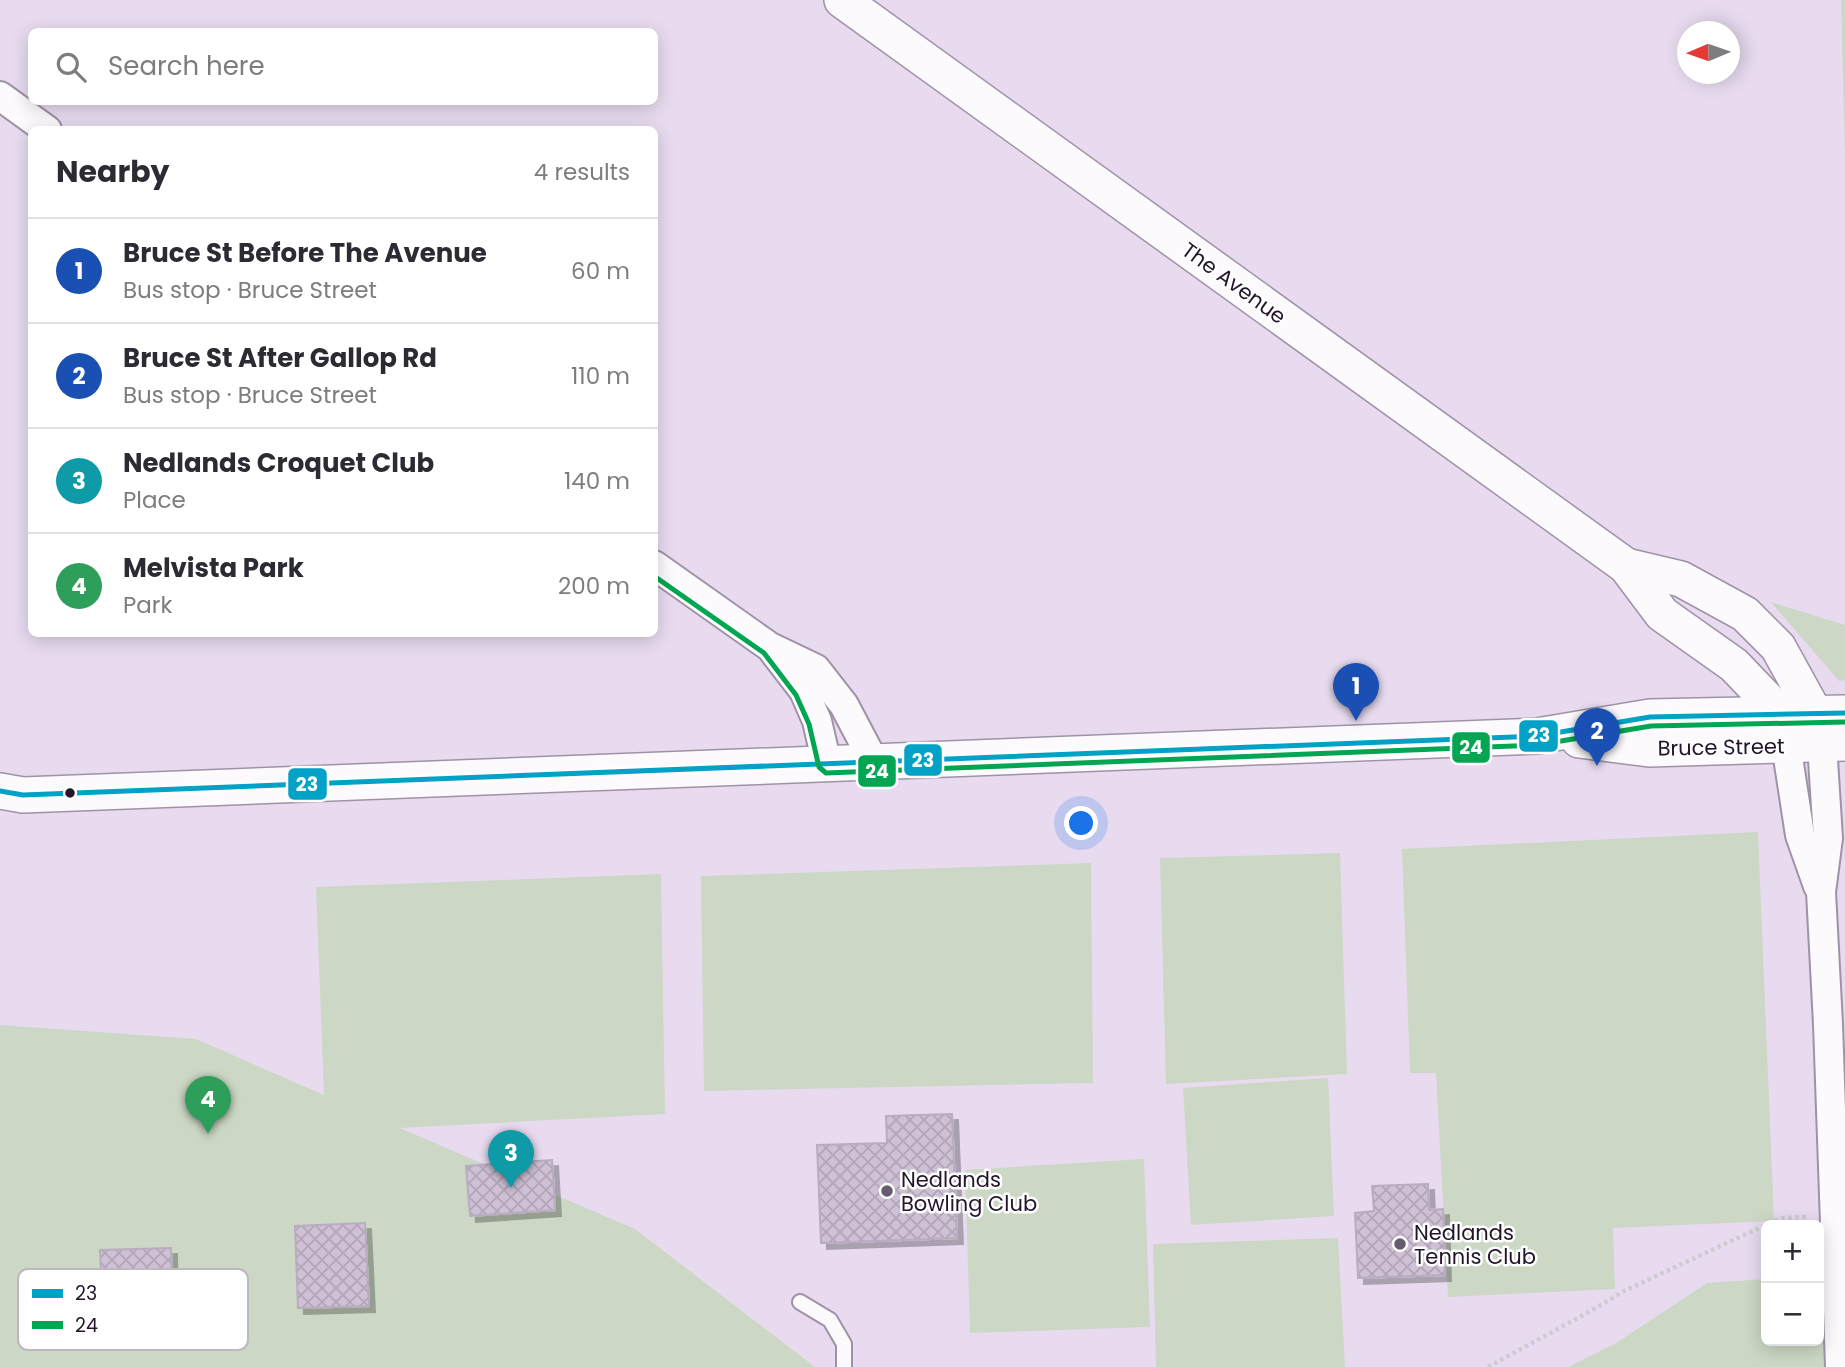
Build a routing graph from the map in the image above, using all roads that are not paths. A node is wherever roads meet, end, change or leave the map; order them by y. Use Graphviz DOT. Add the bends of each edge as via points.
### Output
graph roads {
  1 [pos="842,0"];
  2 [pos="0,96"];
  3 [pos="41,126"];
  4 [pos="1626,566"];
  5 [pos="658,568"];
  6 [pos="770,647"];
  7 [pos="1832,728"];
  8 [pos="1784,730"];
  9 [pos="874,762"];
  10 [pos="827,764"];
  11 [pos="8,796"];
  12 [pos="1821,892"];
  13 [pos="1837,1023"];
  14 [pos="1841,1294"];
  15 [pos="800,1302"];
  16 [pos="844,1367"];
  17 [pos="1840,1367"];
  1 -- 4 [label="street, The Avenue"];
  2 -- 3 [label="street"];
  4 -- 7 [label="street, The Avenue" via="1681,579 1745,614 1778,647"];
  4 -- 8 [label="street, The Avenue" via="1662,614 1734,665"];
  5 -- 6 [label="street"];
  6 -- 9 [label="street" via="816,669 844,705"];
  6 -- 10 [label="street" via="804,691"];
  7 -- 8 [label="street, Bruce Street"];
  7 -- 12 [label="street"];
  8 -- 9 [label="street, Bruce Street" via="1649,748 1537,736"];
  8 -- 12 [label="street" via="1800,835"];
  9 -- 10 [label="street, Bruce Street"];
  10 -- 11 [label="street, Bruce Street"];
  12 -- 13 [label="street"];
  13 -- 14 [label="street" via="1834,1215"];
  14 -- 17 [label="street"];
  15 -- 16 [label="lane" via="830,1320 844,1344"];
}
